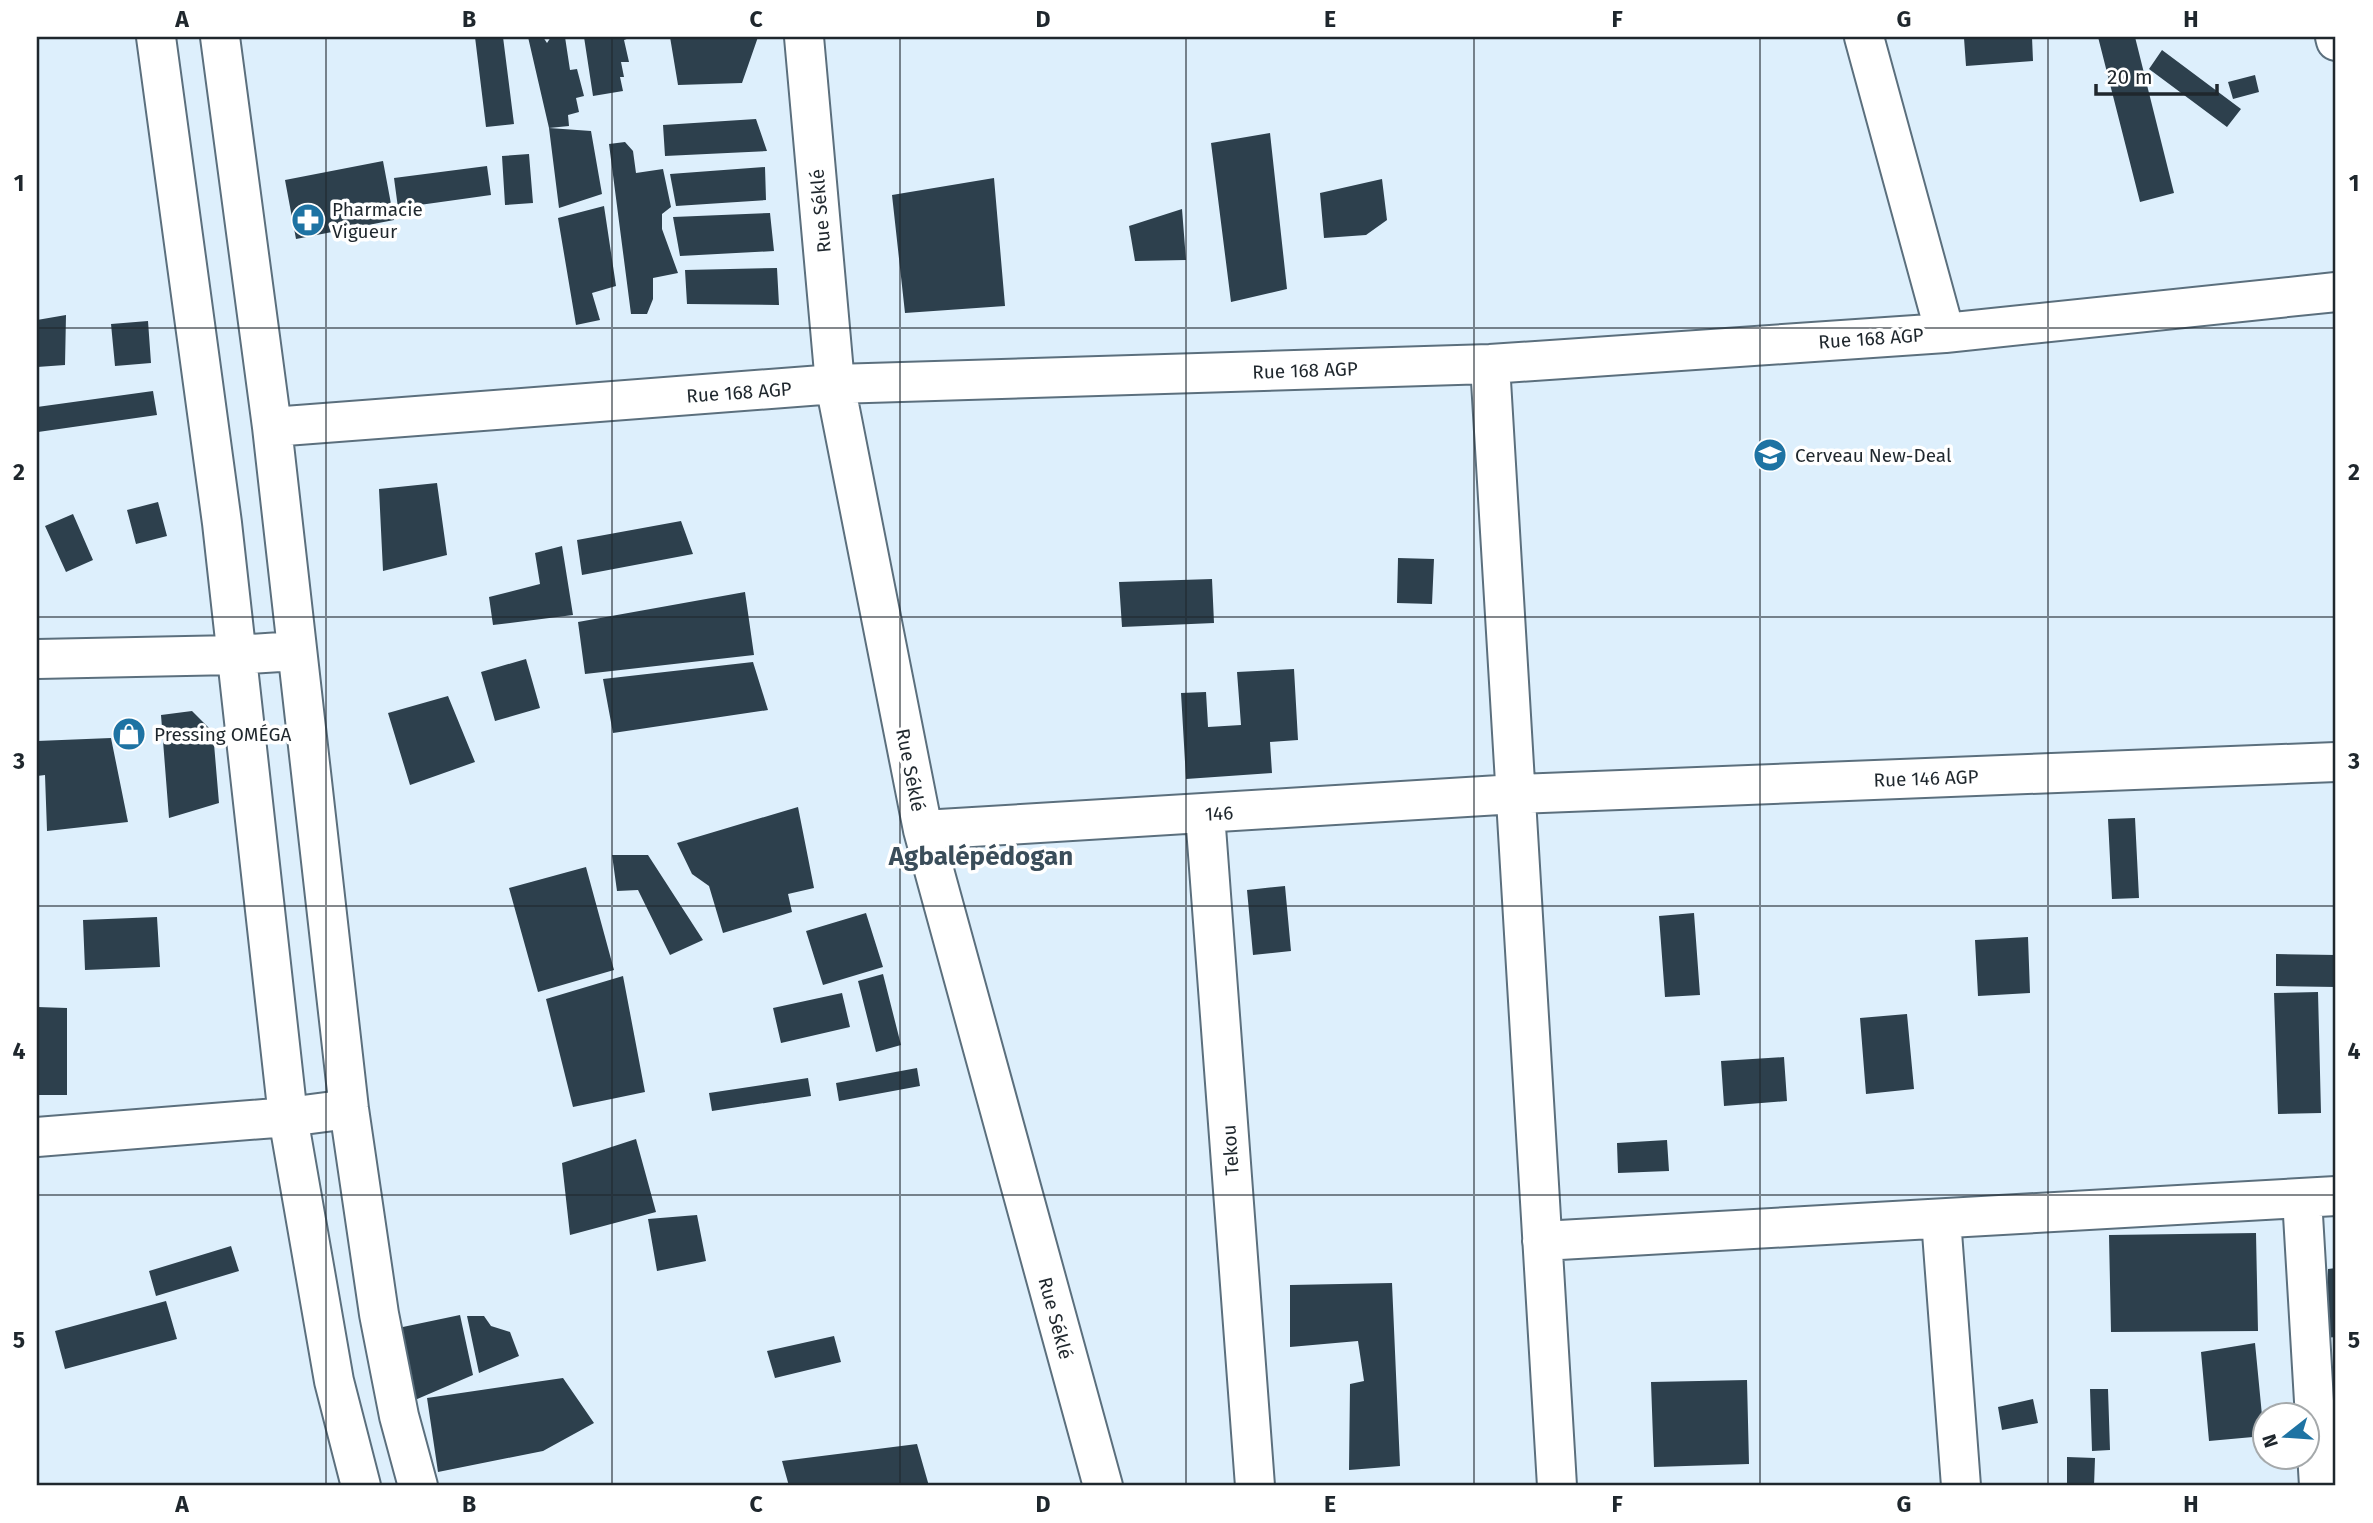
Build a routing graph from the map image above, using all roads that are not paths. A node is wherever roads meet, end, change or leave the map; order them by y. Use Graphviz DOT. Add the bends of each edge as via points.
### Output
graph roads {
  1 [pos="156,37"];
  2 [pos="220,37"];
  3 [pos="804,37"];
  4 [pos="1864,37"];
  5 [pos="2336,292"];
  6 [pos="1945,334"];
  7 [pos="1490,364"];
  8 [pos="835,384"];
  9 [pos="272,427"];
  10 [pos="296,651"];
  11 [pos="235,655"];
  12 [pos="37,659"];
  13 [pos="2336,762"];
  14 [pos="1516,794"];
  15 [pos="1205,814"];
  16 [pos="923,830"];
  17 [pos="349,1109"];
  18 [pos="288,1117"];
  19 [pos="37,1138"];
  20 [pos="2319,1197"];
  21 [pos="1941,1219"];
  22 [pos="1542,1241"];
  23 [pos="360,1486"];
  24 [pos="418,1486"];
  25 [pos="1103,1486"];
  26 [pos="1255,1486"];
  27 [pos="1557,1486"];
  28 [pos="1961,1486"];
  29 [pos="2319,1486"];
  1 -- 11 [label="street" via="222,523"];
  2 -- 9 [label="street"];
  3 -- 8 [label="street, Rue Séklé"];
  4 -- 6 [label="street"];
  5 -- 6 [label="street, Rue 168 AGP"];
  6 -- 7 [label="street, Rue 168 AGP"];
  7 -- 8 [label="street, Rue 168 AGP"];
  7 -- 14 [label="street"];
  8 -- 9 [label="street, Rue 168 AGP"];
  8 -- 16 [label="street, Rue Séklé"];
  9 -- 10 [label="street"];
  10 -- 11 [label="street"];
  10 -- 17 [label="street"];
  11 -- 12 [label="street"];
  11 -- 18 [label="street"];
  13 -- 14 [label="street, Rue 146 AGP"];
  14 -- 15 [label="street, 146"];
  14 -- 22 [label="street"];
  15 -- 16 [label="street, 146"];
  15 -- 26 [label="street, Tekou"];
  16 -- 25 [label="street, Rue Séklé"];
  17 -- 18 [label="street"];
  17 -- 24 [label="street" via="379,1314"];
  18 -- 19 [label="street"];
  18 -- 23 [label="street" via="334,1381"];
  20 -- 21 [label="street"];
  20 -- 29 [label="street"];
  21 -- 22 [label="street"];
  21 -- 28 [label="street"];
  22 -- 27 [label="street"];
}
